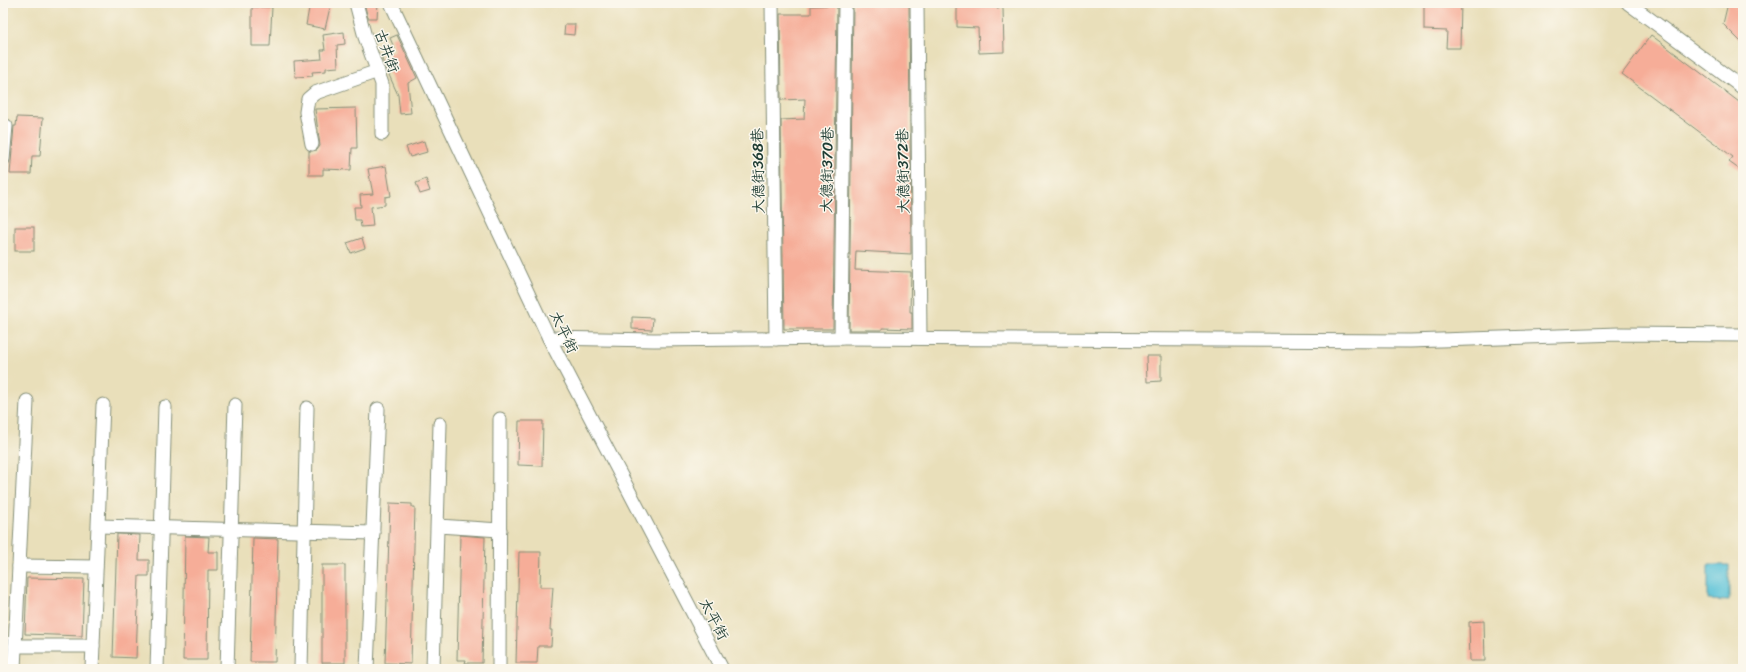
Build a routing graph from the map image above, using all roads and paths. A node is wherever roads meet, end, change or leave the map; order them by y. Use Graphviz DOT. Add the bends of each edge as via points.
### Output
graph roads {
  1 [pos="356,3"];
  2 [pos="391,3"];
  3 [pos="772,3"];
  4 [pos="845,3"];
  5 [pos="917,3"];
  6 [pos="1628,3"];
  7 [pos="378,71"];
  8 [pos="1743,88"];
  9 [pos="6,126"];
  10 [pos="382,134"];
  11 [pos="312,144"];
  12 [pos="3,159"];
  13 [pos="1743,335"];
  14 [pos="549,338"];
  15 [pos="841,338"];
  16 [pos="920,338"];
  17 [pos="776,339"];
  18 [pos="27,401"];
  19 [pos="103,405"];
  20 [pos="235,405"];
  21 [pos="165,407"];
  22 [pos="307,408"];
  23 [pos="378,409"];
  24 [pos="500,419"];
  25 [pos="440,424"];
  26 [pos="99,526"];
  27 [pos="438,526"];
  28 [pos="162,528"];
  29 [pos="232,530"];
  30 [pos="500,530"];
  31 [pos="304,531"];
  32 [pos="373,533"];
  33 [pos="19,566"];
  34 [pos="96,567"];
  35 [pos="15,646"];
  36 [pos="93,646"];
  37 [pos="14,669"];
  38 [pos="92,669"];
  39 [pos="157,669"];
  40 [pos="227,669"];
  41 [pos="301,669"];
  42 [pos="367,669"];
  43 [pos="433,669"];
  44 [pos="499,669"];
  45 [pos="722,669"];
  1 -- 7 [label="street, 古井街"];
  2 -- 14 [label="street, 太平街"];
  3 -- 17 [label="street, 大德街368巷"];
  4 -- 15 [label="street, 大德街370巷"];
  5 -- 16 [label="street, 大德街372巷"];
  6 -- 8 [label="street"];
  7 -- 10 [label="street, 古井街" via="382,84"];
  7 -- 11 [label="street" via="315,93 308,98 306,112"];
  9 -- 12 [label="street"];
  13 -- 16 [label="street" via="1619,334 1410,341"];
  14 -- 17 [label="street"];
  14 -- 45 [label="street, 太平街"];
  15 -- 16 [label="street"];
  15 -- 17 [label="street"];
  18 -- 33 [label="street"];
  19 -- 26 [label="street"];
  20 -- 29 [label="street"];
  21 -- 28 [label="street"];
  22 -- 31 [label="street"];
  23 -- 32 [label="street"];
  24 -- 30 [label="street"];
  25 -- 27 [label="street"];
  26 -- 28 [label="street"];
  26 -- 34 [label="street"];
  27 -- 30 [label="street"];
  27 -- 43 [label="street"];
  28 -- 29 [label="street"];
  28 -- 39 [label="street"];
  29 -- 31 [label="street"];
  29 -- 40 [label="street"];
  30 -- 44 [label="street"];
  31 -- 32 [label="street"];
  31 -- 41 [label="street"];
  32 -- 42 [label="street"];
  33 -- 34 [label="street"];
  33 -- 35 [label="street"];
  34 -- 36 [label="street"];
  35 -- 36 [label="street"];
  35 -- 37 [label="street"];
  36 -- 38 [label="street"];
}
